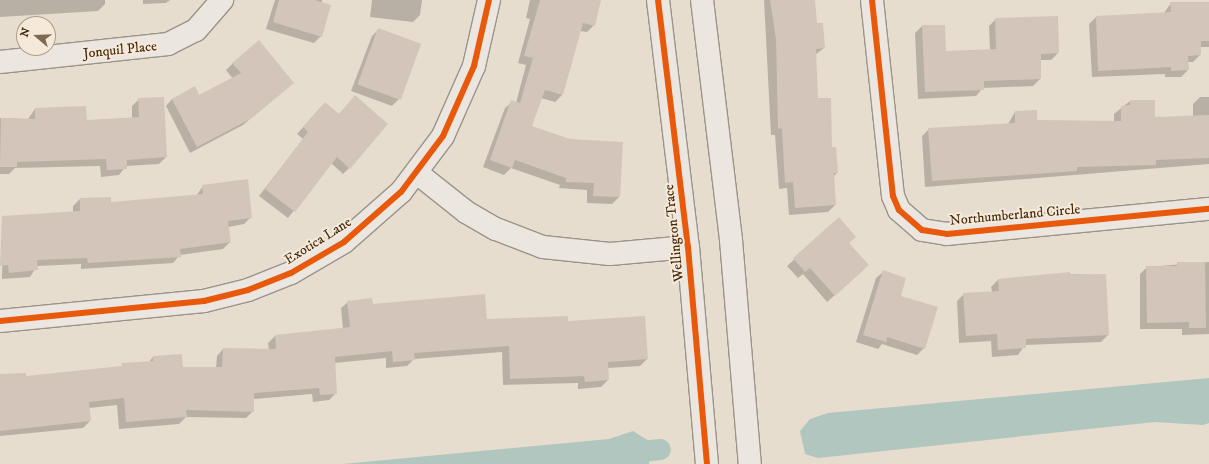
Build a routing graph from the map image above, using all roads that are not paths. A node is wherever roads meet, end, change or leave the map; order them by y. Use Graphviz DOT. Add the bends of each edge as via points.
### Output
graph roads {
  1 [pos="222,0"];
  2 [pos="489,0"];
  3 [pos="658,0"];
  4 [pos="702,0"];
  5 [pos="872,0"];
  6 [pos="0,62"];
  7 [pos="417,173"];
  8 [pos="1209,209"];
  9 [pos="688,247"];
  10 [pos="0,321"];
  11 [pos="707,464"];
  12 [pos="750,464"];
  1 -- 6 [label="street, Jonquil Place" via="196,30 168,44"];
  2 -- 7 [label="street, Exotica Lane" via="474,66 457,109"];
  3 -- 9 [label="street, Wellington Trace"];
  4 -- 12 [label="street" via="731,240"];
  5 -- 8 [label="street, Northumberland Circle" via="893,196 899,210 922,230 947,234"];
  7 -- 9 [label="street" via="478,219 543,247 610,254"];
  7 -- 10 [label="street, Exotica Lane" via="368,224 344,242 291,273 248,290 189,304"];
  9 -- 11 [label="street, Wellington Trace"];
}
